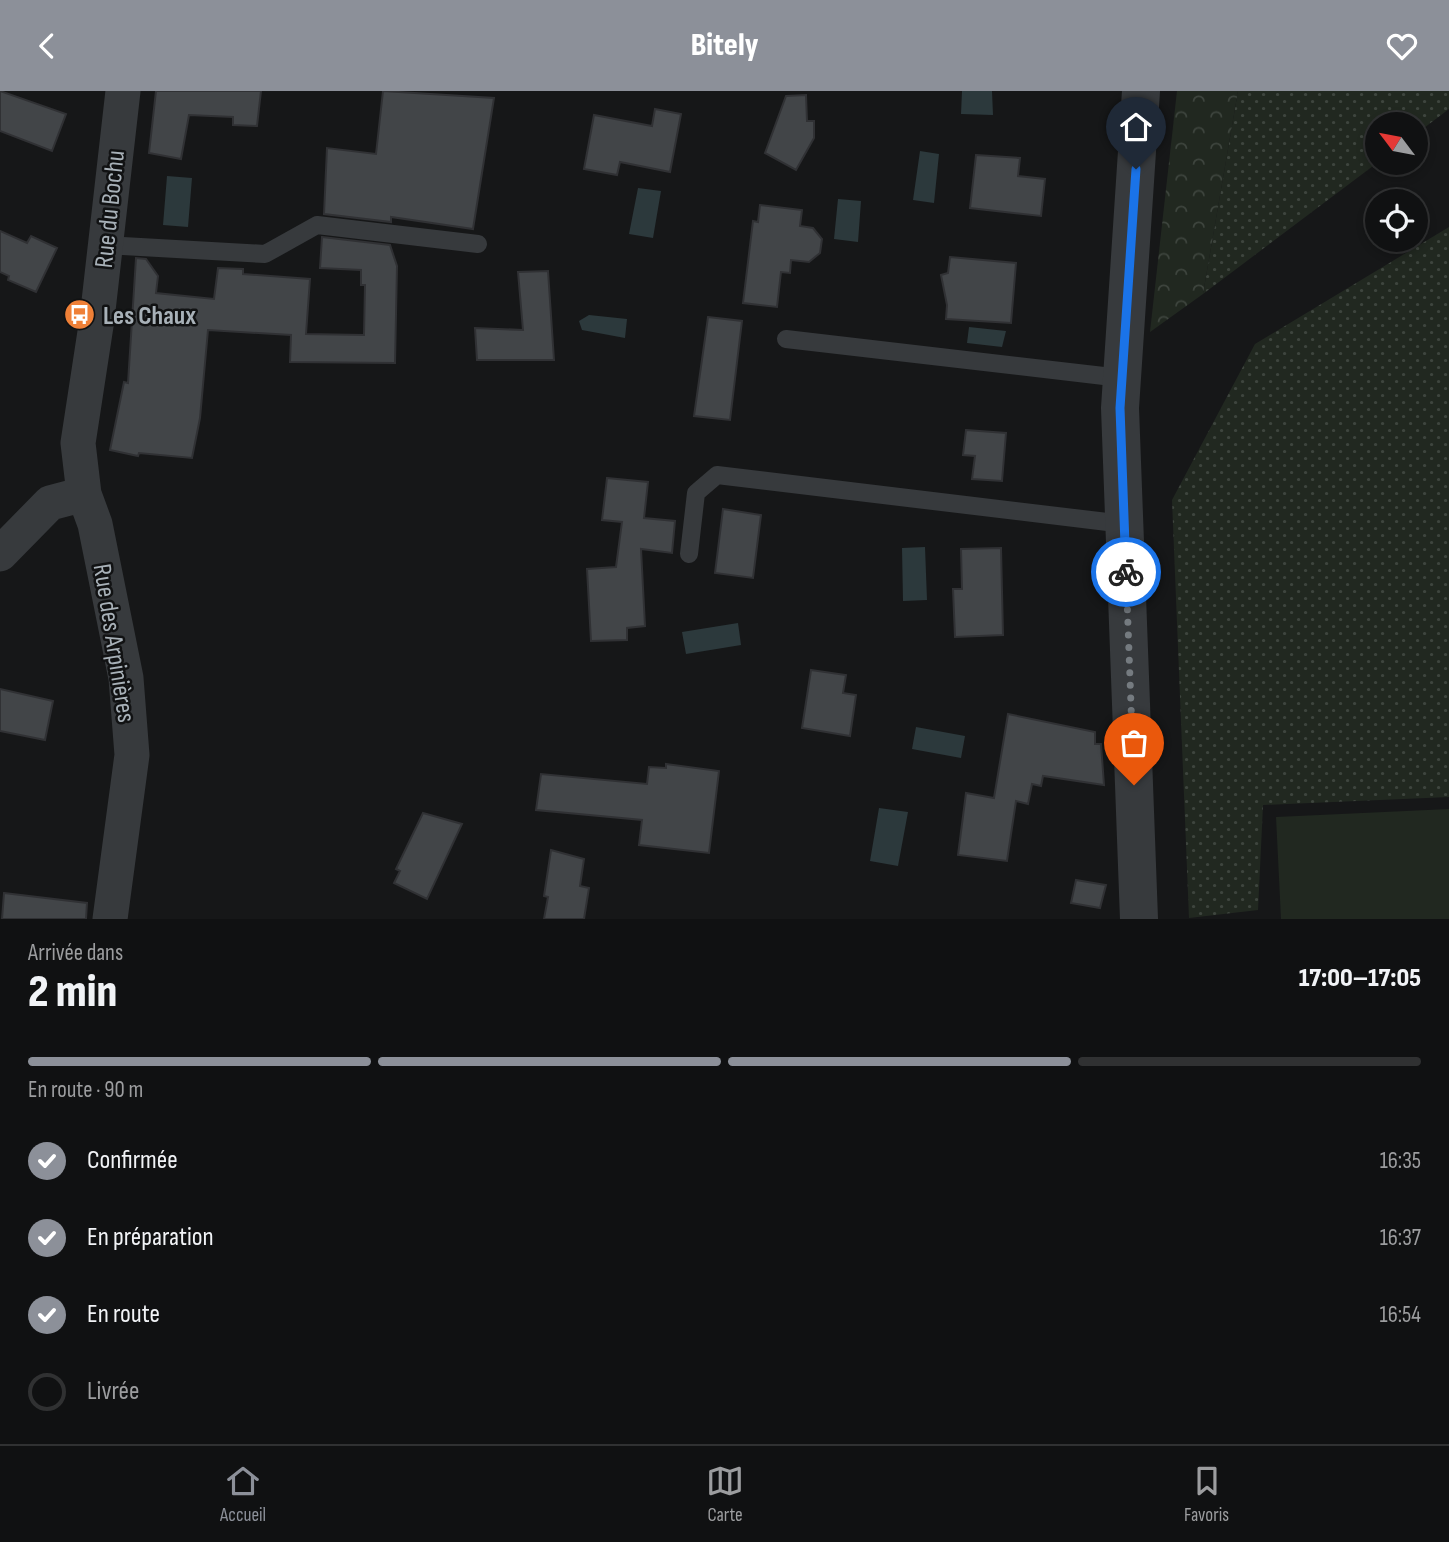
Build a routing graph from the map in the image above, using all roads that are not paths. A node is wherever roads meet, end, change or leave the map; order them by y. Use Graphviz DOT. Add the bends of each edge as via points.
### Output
graph roads {
  1 [pos="123,91"];
  2 [pos="1141,91"];
  3 [pos="478,244"];
  4 [pos="105,245"];
  5 [pos="786,339"];
  6 [pos="1121,379"];
  7 [pos="84,494"];
  8 [pos="1124,524"];
  9 [pos="0,554"];
  10 [pos="689,554"];
  11 [pos="110,919"];
  12 [pos="1139,919"];
  1 -- 4 [label="street, Rue du Bochu"];
  2 -- 6 [label="street"];
  3 -- 4 [label="lane" via="317,225 265,254"];
  4 -- 7 [label="street, Rue du Bochu" via="78,443"];
  5 -- 6 [label="lane"];
  6 -- 8 [label="street"];
  7 -- 9 [label="street" via="50,503"];
  7 -- 11 [label="street, Rue des Arpinières" via="95,524 126,678 132,755"];
  8 -- 10 [label="lane" via="717,475 696,493"];
  8 -- 12 [label="street"];
}
